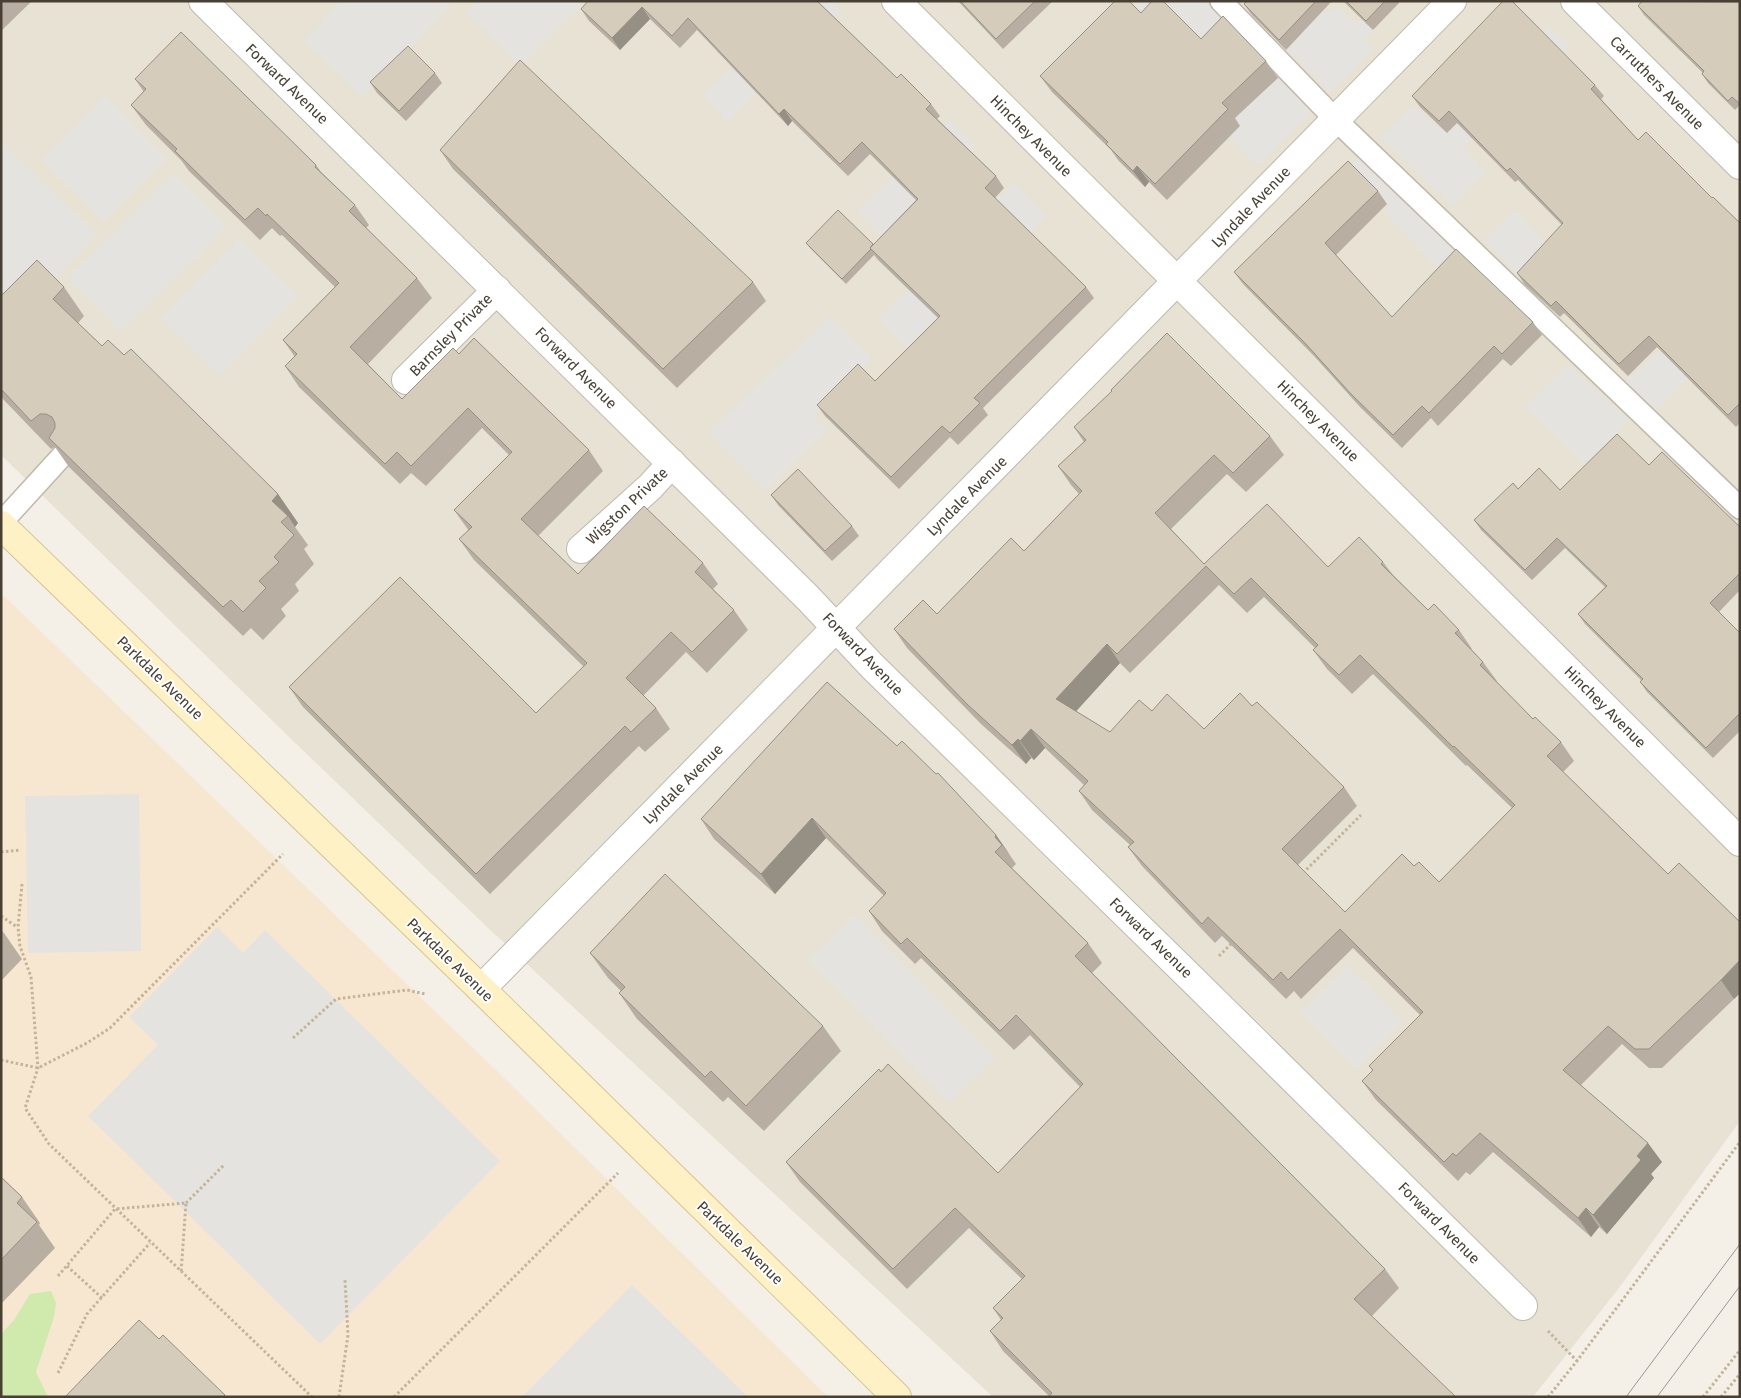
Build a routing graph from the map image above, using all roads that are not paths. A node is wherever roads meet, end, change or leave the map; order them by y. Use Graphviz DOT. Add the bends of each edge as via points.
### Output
graph roads {
  1 [pos="203,1"];
  2 [pos="896,1"];
  3 [pos="1222,1"];
  4 [pos="1452,1"];
  5 [pos="1575,1"];
  6 [pos="1336,120"];
  7 [pos="1740,165"];
  8 [pos="1177,281"];
  9 [pos="497,290"];
  10 [pos="406,380"];
  11 [pos="63,455"];
  12 [pos="672,463"];
  13 [pos="1740,508"];
  14 [pos="1,524"];
  15 [pos="581,549"];
  16 [pos="837,627"];
  17 [pos="1740,842"];
  18 [pos="481,989"];
  19 [pos="1523,1306"];
  20 [pos="898,1397"];
  1 -- 9 [label="street, Forward Avenue"];
  2 -- 8 [label="street, Hinchey Avenue"];
  3 -- 6 [label="lane"];
  4 -- 6 [label="street, Lyndale Avenue"];
  5 -- 7 [label="street, Carruthers Avenue"];
  6 -- 8 [label="street, Lyndale Avenue"];
  6 -- 13 [label="lane"];
  8 -- 16 [label="street, Lyndale Avenue"];
  8 -- 17 [label="street, Hinchey Avenue"];
  9 -- 10 [label="street, Barnsley Private"];
  9 -- 12 [label="street, Forward Avenue"];
  11 -- 14 [label="lane"];
  12 -- 15 [label="street, Wigston Private"];
  12 -- 16 [label="street, Forward Avenue"];
  14 -- 18 [label="main road, Parkdale Avenue"];
  16 -- 18 [label="street, Lyndale Avenue"];
  16 -- 19 [label="street, Forward Avenue" via="872,666"];
  18 -- 20 [label="main road, Parkdale Avenue"];
}
